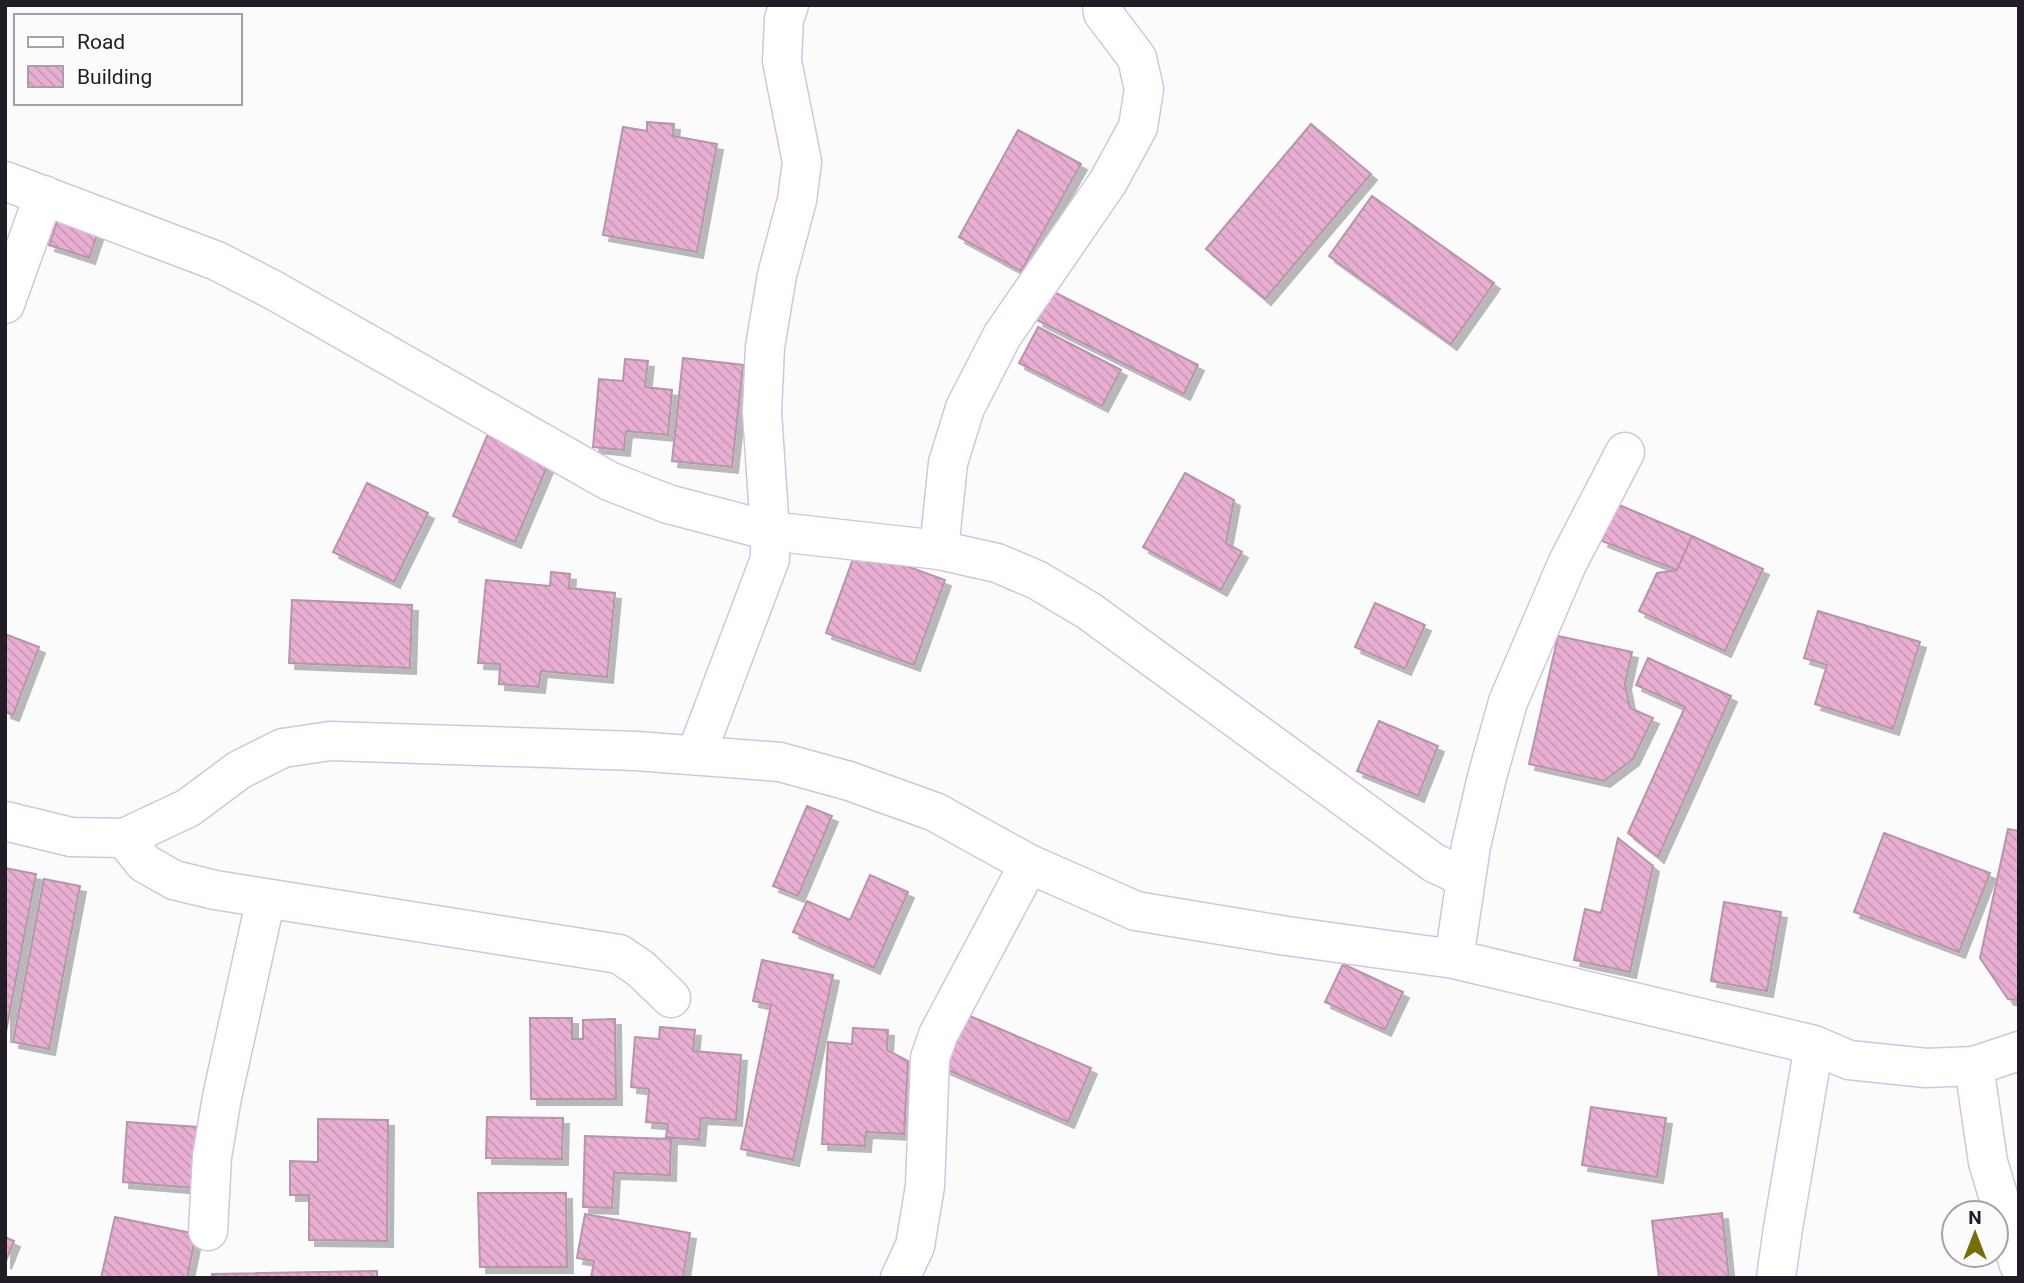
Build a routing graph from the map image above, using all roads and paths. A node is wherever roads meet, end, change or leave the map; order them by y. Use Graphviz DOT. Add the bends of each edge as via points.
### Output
graph roads {
  1 [pos="789,5"];
  2 [pos="1102,5"];
  3 [pos="5,181"];
  4 [pos="44,195"];
  5 [pos="5,304"];
  6 [pos="1625,452"];
  7 [pos="770,531"];
  8 [pos="939,550"];
  9 [pos="696,755"];
  10 [pos="5,821"];
  11 [pos="124,838"];
  12 [pos="1029,864"];
  13 [pos="1466,877"];
  14 [pos="266,898"];
  15 [pos="1454,959"];
  16 [pos="671,998"];
  17 [pos="1814,1045"];
  18 [pos="2019,1051"];
  19 [pos="1974,1066"];
  20 [pos="208,1231"];
  21 [pos="2019,1265"];
  22 [pos="901,1278"];
  23 [pos="1776,1278"];
  1 -- 7 [label="street" via="782,61 802,162 765,348 762,412"];
  2 -- 8 [label="street" via="1103,13 1137,58 1144,89 1138,127 1108,182 1002,336 965,408 948,463"];
  3 -- 4 [label="street"];
  4 -- 5 [label="street"];
  4 -- 7 [label="street" via="217,261 609,481 668,504"];
  6 -- 13 [label="street" via="1567,564 1508,702"];
  7 -- 8 [label="street"];
  7 -- 9 [label="street" via="770,559"];
  8 -- 13 [label="street" via="997,563 1089,611 1434,863"];
  9 -- 11 [label="street" via="330,741 283,748 239,770 188,808"];
  9 -- 12 [label="street" via="780,762 849,780 935,812"];
  10 -- 11 [label="street" via="71,837"];
  11 -- 14 [label="street" via="144,863 174,880"];
  12 -- 15 [label="street" via="1136,911"];
  12 -- 22 [label="street" via="930,1058 925,1186 915,1246"];
  13 -- 15 [label="street"];
  14 -- 16 [label="street" via="619,954"];
  14 -- 20 [label="street" via="222,1097 212,1157"];
  15 -- 17 [label="street"];
  17 -- 19 [label="street" via="1849,1060 1926,1068"];
  17 -- 23 [label="street"];
  18 -- 19 [label="street"];
  19 -- 21 [label="street" via="1988,1162"];
}
